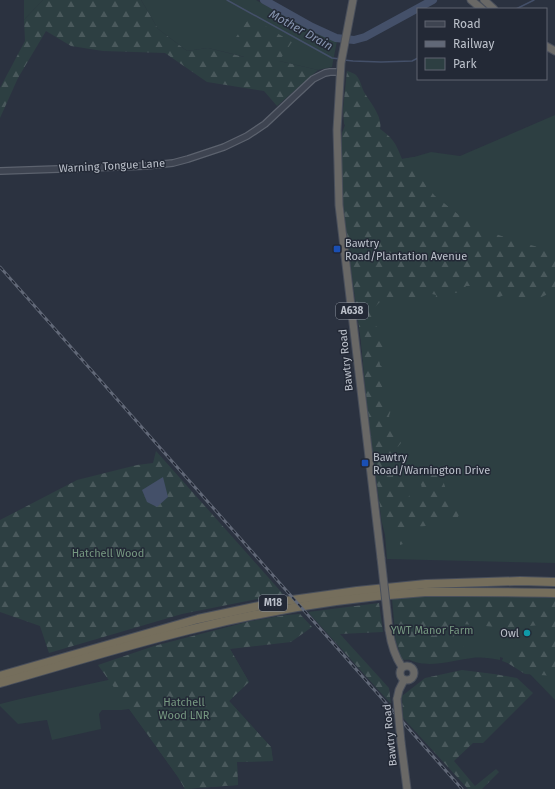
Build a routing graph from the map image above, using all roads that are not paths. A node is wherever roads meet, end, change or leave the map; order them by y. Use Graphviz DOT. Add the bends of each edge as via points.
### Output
graph roads {
  1 [pos="353,0"];
  2 [pos="471,0"];
  3 [pos="484,0"];
  4 [pos="481,8"];
  5 [pos="493,8"];
  6 [pos="340,72"];
  7 [pos="0,171"];
  8 [pos="555,582"];
  9 [pos="555,593"];
  10 [pos="402,667"];
  11 [pos="0,676"];
  12 [pos="404,680"];
  13 [pos="0,683"];
  14 [pos="407,789"];
  1 -- 6 [label="highway, Bawtry Road / A638"];
  2 -- 4 [label="highway"];
  3 -- 5 [label="highway"];
  6 -- 7 [label="street, Warning Tongue Lane" via="325,73 313,79 265,124 247,136 188,159 161,165"];
  6 -- 10 [label="highway, Bawtry Road / A638, bridge" via="337,130 339,205 390,642"];
  8 -- 11 [label="highway, M18" via="426,584 278,602 198,619"];
  9 -- 13 [label="highway, M18" via="426,592 345,600 284,610 152,639"];
  10 -- 12 [label="highway, Bawtry Road / A638" via="399,674"];
  10 -- 12 [label="highway, Bawtry Road / A638" via="409,667 414,672 411,679"];
  12 -- 14 [label="highway, Bawtry Road / A638, bridge" via="397,699"];
}
